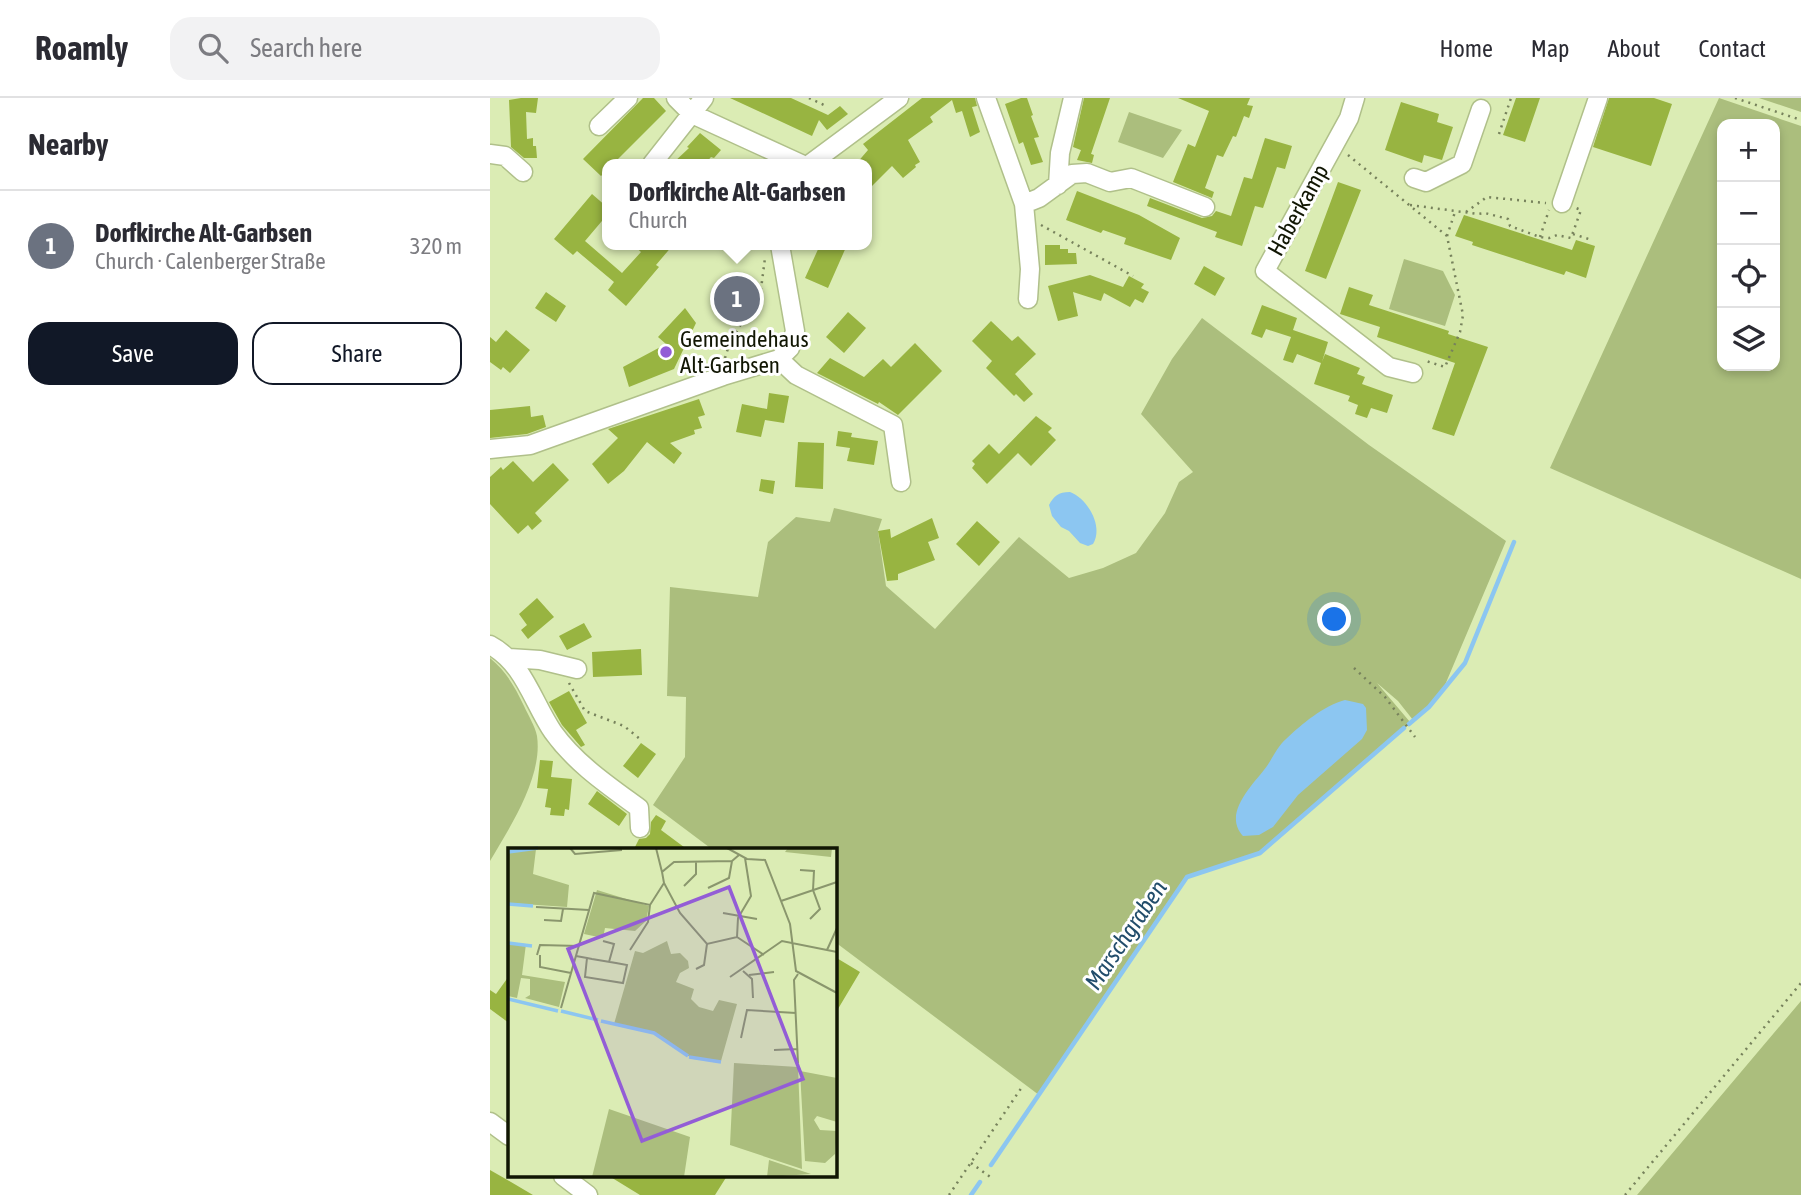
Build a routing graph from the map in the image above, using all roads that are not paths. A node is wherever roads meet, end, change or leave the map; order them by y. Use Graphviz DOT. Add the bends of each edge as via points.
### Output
graph roads {
  1 [pos="628,98"];
  2 [pos="676,98"];
  3 [pos="704,98"];
  4 [pos="899,98"];
  5 [pos="986,98"];
  6 [pos="1073,98"];
  7 [pos="1355,98"];
  8 [pos="1598,98"];
  9 [pos="1481,109"];
  10 [pos="692,114"];
  11 [pos="599,126"];
  12 [pos="490,154"];
  13 [pos="656,159"];
  14 [pos="790,159"];
  15 [pos="817,159"];
  16 [pos="523,172"];
  17 [pos="1415,178"];
  18 [pos="1058,185"];
  19 [pos="1562,203"];
  20 [pos="1205,207"];
  21 [pos="1025,210"];
  22 [pos="781,250"];
  23 [pos="1028,299"];
  24 [pos="779,359"];
  25 [pos="1413,373"];
  26 [pos="490,449"];
  27 [pos="901,482"];
  28 [pos="490,645"];
  29 [pos="509,658"];
  30 [pos="568,667"];
  31 [pos="640,828"];
  32 [pos="566,1178"];
  33 [pos="588,1195"];
  1 -- 11 [label="street"];
  2 -- 10 [label="street"];
  3 -- 10 [label="street"];
  4 -- 15 [label="street"];
  5 -- 21 [label="street"];
  6 -- 18 [label="street"];
  7 -- 25 [label="street, Haberkamp" via="1349,118 1265,271 1389,367"];
  8 -- 19 [label="street"];
  9 -- 17 [label="street" via="1462,164 1426,182"];
  10 -- 13 [label="street"];
  10 -- 14 [label="street"];
  12 -- 16 [label="street" via="505,156"];
  18 -- 20 [label="street" via="1072,174 1087,173 1110,182 1131,178"];
  18 -- 21 [label="street"];
  21 -- 23 [label="street"];
  22 -- 24 [label="street" via="795,331 790,348"];
  24 -- 26 [label="street" via="530,445"];
  24 -- 27 [label="street" via="796,375 892,425"];
  28 -- 29 [label="street"];
  29 -- 30 [label="street"];
  29 -- 31 [label="street" via="562,743 639,808"];
  32 -- 33 [label="street"];
}
